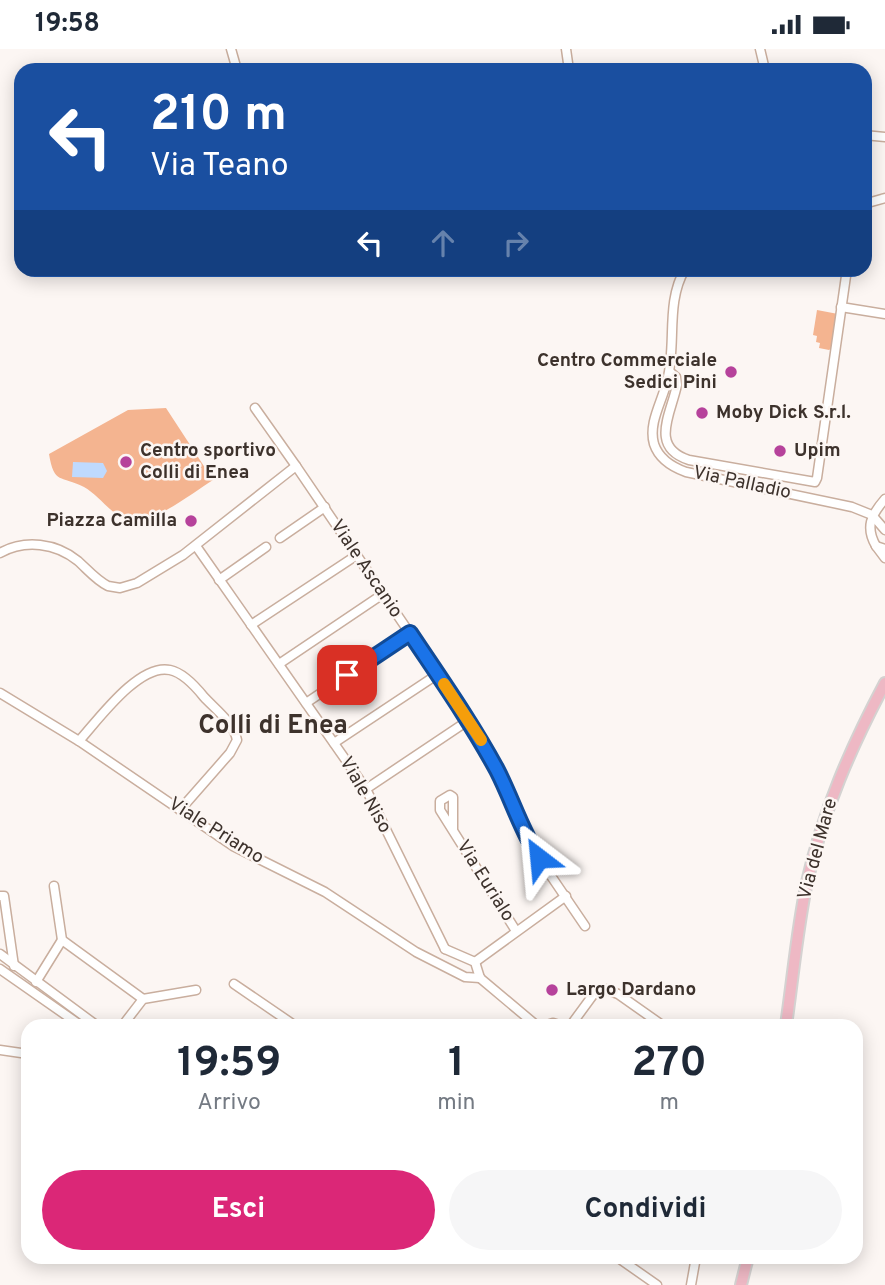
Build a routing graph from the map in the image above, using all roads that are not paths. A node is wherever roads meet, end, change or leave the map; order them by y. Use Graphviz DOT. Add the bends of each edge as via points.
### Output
graph roads {
  1 [pos="682,277"];
  2 [pos="846,277"];
  3 [pos="841,307"];
  4 [pos="885,314"];
  5 [pos="670,372"];
  6 [pos="255,408"];
  7 [pos="296,466"];
  8 [pos="885,499"];
  9 [pos="325,507"];
  10 [pos="872,515"];
  11 [pos="885,530"];
  12 [pos="280,538"];
  13 [pos="196,547"];
  14 [pos="266,547"];
  15 [pos="881,548"];
  16 [pos="0,553"];
  17 [pos="357,555"];
  18 [pos="885,558"];
  19 [pos="219,580"];
  20 [pos="383,594"];
  21 [pos="251,625"];
  22 [pos="410,633"];
  23 [pos="279,664"];
  24 [pos="438,674"];
  25 [pos="885,683"];
  26 [pos="0,693"];
  27 [pos="306,703"];
  28 [pos="469,720"];
  29 [pos="79,741"];
  30 [pos="334,743"];
  31 [pos="366,789"];
  32 [pos="180,810"];
  33 [pos="453,830"];
  34 [pos="54,886"];
  35 [pos="0,896"];
  36 [pos="566,896"];
  37 [pos="586,926"];
  38 [pos="516,931"];
  39 [pos="62,940"];
  40 [pos="445,949"];
  41 [pos="0,954"];
  42 [pos="436,962"];
  43 [pos="475,962"];
  44 [pos="14,966"];
  45 [pos="0,969"];
  46 [pos="480,978"];
  47 [pos="36,982"];
  48 [pos="234,983"];
  49 [pos="196,990"];
  50 [pos="143,999"];
  51 [pos="71,1019"];
  52 [pos="88,1019"];
  53 [pos="128,1019"];
  54 [pos="285,1019"];
  55 [pos="529,1019"];
  56 [pos="576,1019"];
  57 [pos="653,1019"];
  58 [pos="787,1019"];
  59 [pos="0,1050"];
  60 [pos="21,1053"];
  61 [pos="627,1264"];
  62 [pos="695,1264"];
  63 [pos="747,1264"];
  64 [pos="748,1264"];
  65 [pos="657,1285"];
  66 [pos="691,1285"];
  67 [pos="741,1285"];
  68 [pos="747,1285"];
  1 -- 5 [label="street, Via Palladio" via="675,293"];
  2 -- 3 [label="street"];
  3 -- 4 [label="street"];
  3 -- 5 [label="street" via="815,482 676,455 664,434 677,385"];
  5 -- 10 [label="street, Via Palladio" via="652,430 656,449 670,465 698,475 845,504"];
  6 -- 7 [label="street, Viale Ascanio"];
  7 -- 9 [label="street, Viale Ascanio"];
  7 -- 13 [label="street"];
  8 -- 10 [label="street"];
  9 -- 12 [label="street"];
  9 -- 17 [label="street, Viale Ascanio"];
  10 -- 11 [label="street, Via Palladio"];
  10 -- 15 [label="street" via="870,531"];
  13 -- 16 [label="street" via="141,581 117,588 57,550 25,544"];
  13 -- 19 [label="street, Viale Niso"];
  14 -- 19 [label="street"];
  15 -- 18 [label="street"];
  17 -- 20 [label="street, Viale Ascanio"];
  17 -- 21 [label="street"];
  19 -- 21 [label="street, Viale Niso"];
  20 -- 22 [label="street, Viale Ascanio"];
  20 -- 23 [label="street"];
  21 -- 23 [label="street, Viale Niso"];
  22 -- 24 [label="street, Viale Ascanio"];
  22 -- 27 [label="street"];
  23 -- 27 [label="street, Viale Niso"];
  24 -- 28 [label="street, Viale Ascanio"];
  24 -- 30 [label="street"];
  25 -- 58 [label="main road, Via del Mare" via="845,764 819,835 801,914"];
  26 -- 29 [label="street, Viale Priamo"];
  27 -- 30 [label="street, Viale Niso"];
  28 -- 31 [label="street"];
  28 -- 36 [label="street, Viale Ascanio" via="530,845"];
  29 -- 32 [label="street, Viale Priamo"];
  29 -- 32 [label="street" via="130,686 157,671 177,672 232,727 237,740"];
  30 -- 31 [label="street, Viale Niso"];
  31 -- 40 [label="street, Viale Niso"];
  32 -- 42 [label="street, Viale Priamo" via="229,843 325,892"];
  33 -- 38 [label="street, Via Eurialo"];
  34 -- 39 [label="street"];
  35 -- 44 [label="street" via="4,896"];
  36 -- 37 [label="street, Viale Ascanio"];
  36 -- 38 [label="street"];
  38 -- 43 [label="street"];
  39 -- 47 [label="street"];
  39 -- 50 [label="street"];
  40 -- 42 [label="street"];
  40 -- 43 [label="street"];
  41 -- 44 [label="street"];
  42 -- 46 [label="street, Viale Priamo" via="465,977"];
  43 -- 46 [label="street"];
  44 -- 47 [label="street"];
  45 -- 51 [label="street"];
  46 -- 55 [label="street"];
  47 -- 52 [label="street"];
  48 -- 54 [label="street"];
  49 -- 50 [label="street"];
  50 -- 53 [label="street"];
  56 -- 57 [label="street" via="596,992 608,989"];
  59 -- 60 [label="street"];
  61 -- 65 [label="street"];
  62 -- 66 [label="street"];
  63 -- 67 [label="main road"];
  64 -- 68 [label="main road"];
}
